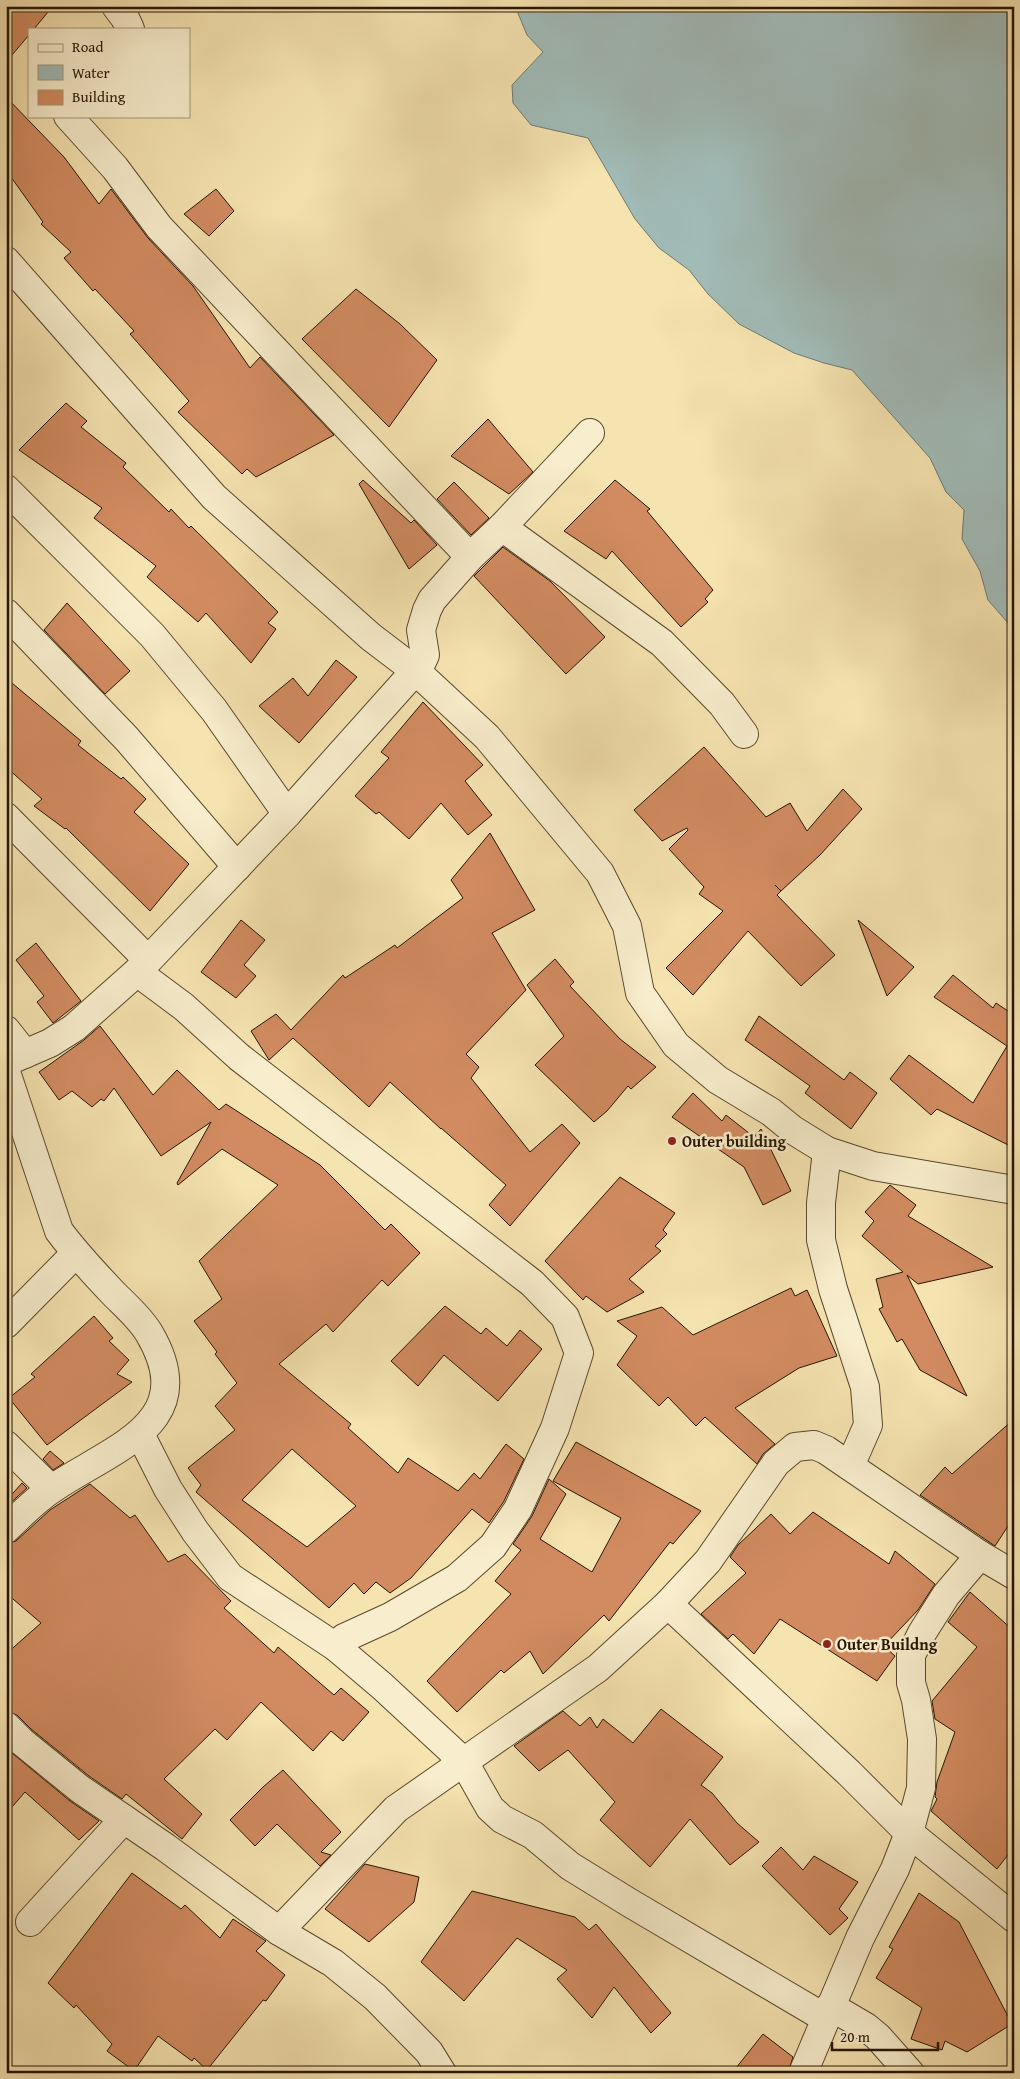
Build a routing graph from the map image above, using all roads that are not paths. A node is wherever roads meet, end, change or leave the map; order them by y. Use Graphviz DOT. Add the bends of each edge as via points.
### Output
graph roads {
  1 [pos="116,6"];
  2 [pos="129,28"];
  3 [pos="70,118"];
  4 [pos="6,261"];
  5 [pos="590,433"];
  6 [pos="6,488"];
  7 [pos="502,527"];
  8 [pos="470,557"];
  9 [pos="6,613"];
  10 [pos="417,672"];
  11 [pos="744,734"];
  12 [pos="287,814"];
  13 [pos="6,817"];
  14 [pos="237,867"];
  15 [pos="142,966"];
  16 [pos="6,1030"];
  17 [pos="13,1063"];
  18 [pos="827,1151"];
  19 [pos="1014,1190"];
  20 [pos="75,1254"];
  21 [pos="6,1324"];
  22 [pos="140,1434"];
  23 [pos="6,1445"];
  24 [pos="850,1466"];
  25 [pos="51,1489"];
  26 [pos="6,1528"];
  27 [pos="980,1555"];
  28 [pos="1014,1575"];
  29 [pos="668,1604"];
  30 [pos="336,1647"];
  31 [pos="6,1726"];
  32 [pos="464,1762"];
  33 [pos="124,1819"];
  34 [pos="909,1833"];
  35 [pos="1014,1918"];
  36 [pos="30,1922"];
  37 [pos="279,1931"];
  38 [pos="828,2012"];
  39 [pos="442,2073"];
  40 [pos="803,2073"];
  41 [pos="910,2073"];
  1 -- 2 [label="street"];
  3 -- 8 [label="street" via="115,168 159,227"];
  4 -- 10 [label="street" via="214,497 371,637"];
  5 -- 7 [label="street"];
  6 -- 12 [label="street" via="152,635 214,710"];
  7 -- 8 [label="street"];
  7 -- 11 [label="street" via="662,643 722,704"];
  8 -- 10 [label="street" via="426,610 421,630 425,655"];
  9 -- 14 [label="street" via="127,739"];
  10 -- 12 [label="street"];
  10 -- 18 [label="street" via="487,737 600,873 627,926 640,993 676,1044 718,1080"];
  12 -- 14 [label="street"];
  13 -- 15 [label="street"];
  14 -- 15 [label="street"];
  15 -- 17 [label="street" via="74,1028"];
  15 -- 30 [label="street" via="255,1069 532,1283 565,1317 579,1353 555,1428 518,1509 492,1546 457,1578 390,1617 344,1638"];
  16 -- 17 [label="street"];
  17 -- 20 [label="street" via="59,1231"];
  18 -- 19 [label="street" via="873,1166"];
  18 -- 24 [label="street" via="821,1240 864,1388 868,1425"];
  20 -- 21 [label="street"];
  20 -- 22 [label="street" via="133,1313 149,1332 160,1354 165,1377 164,1401"];
  22 -- 25 [label="street"];
  22 -- 30 [label="street" via="168,1489 230,1577"];
  23 -- 25 [label="street"];
  24 -- 27 [label="street"];
  24 -- 29 [label="street" via="814,1445 795,1447 776,1463 708,1561"];
  25 -- 26 [label="street"];
  27 -- 28 [label="street"];
  27 -- 34 [label="street" via="946,1595 911,1655 911,1682 922,1739 922,1759 921,1788"];
  29 -- 32 [label="street" via="598,1668"];
  29 -- 34 [label="street" via="849,1772"];
  30 -- 32 [label="street"];
  31 -- 33 [label="street" via="80,1789"];
  32 -- 37 [label="street" via="396,1809"];
  32 -- 38 [label="street" via="490,1808 502,1819 533,1835 570,1866 630,1903"];
  33 -- 36 [label="street"];
  33 -- 37 [label="street"];
  34 -- 35 [label="street"];
  34 -- 38 [label="street"];
  37 -- 39 [label="street" via="333,1963 375,1997 428,2052"];
  38 -- 40 [label="street"];
  38 -- 41 [label="street" via="866,2027"];
}
